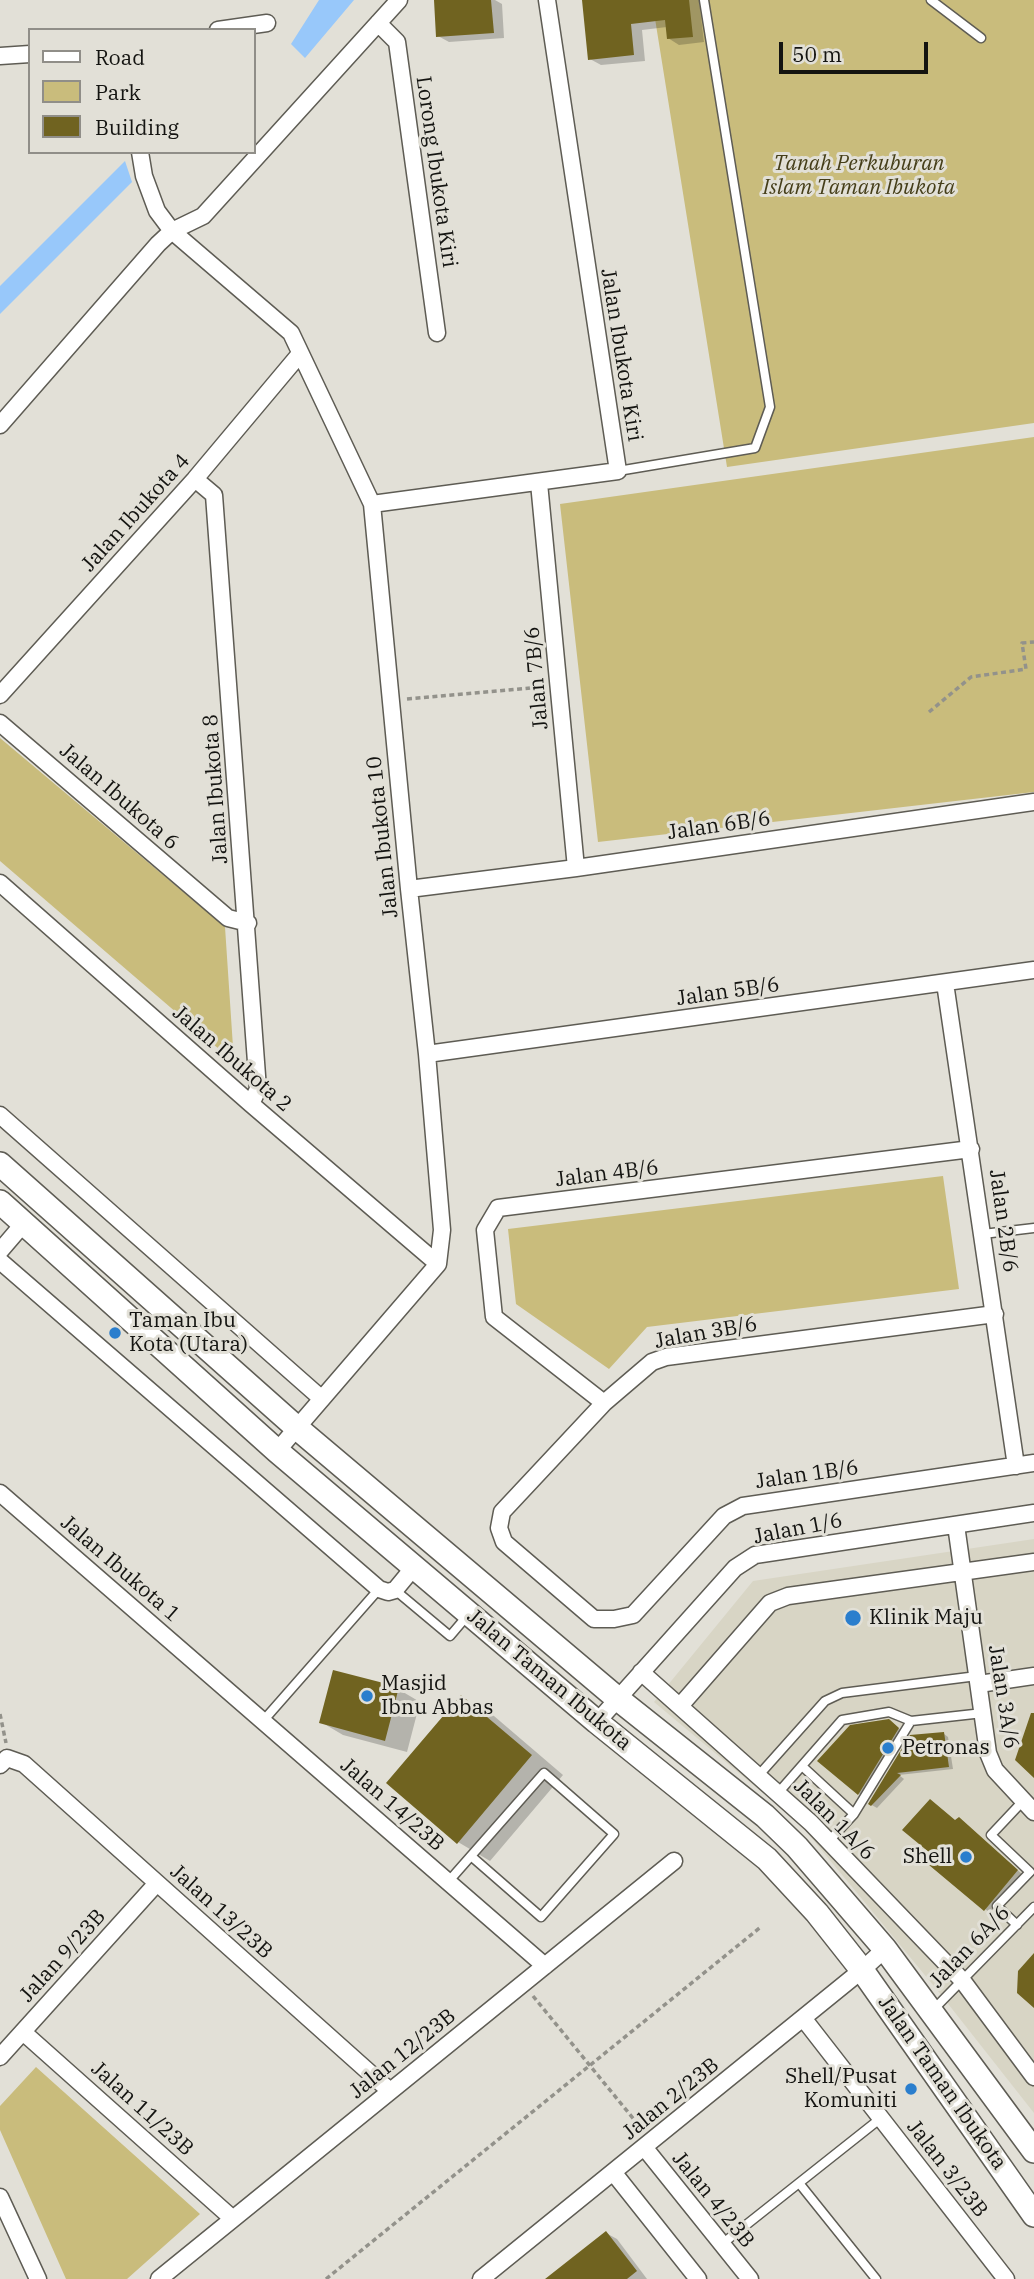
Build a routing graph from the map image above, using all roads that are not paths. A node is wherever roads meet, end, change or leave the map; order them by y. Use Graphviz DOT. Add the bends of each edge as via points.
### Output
graph roads {
  1 [pos="400,0"];
  2 [pos="547,0"];
  3 [pos="704,0"];
  4 [pos="931,0"];
  5 [pos="267,23"];
  6 [pos="378,23"];
  7 [pos="232,28"];
  8 [pos="981,37"];
  9 [pos="28,54"];
  10 [pos="0,56"];
  11 [pos="140,154"];
  12 [pos="172,231"];
  13 [pos="436,333"];
  14 [pos="299,355"];
  15 [pos="0,425"];
  16 [pos="618,471"];
  17 [pos="195,479"];
  18 [pos="539,483"];
  19 [pos="372,504"];
  20 [pos="0,695"];
  21 [pos="0,723"];
  22 [pos="1034,802"];
  23 [pos="576,868"];
  24 [pos="0,883"];
  25 [pos="409,890"];
  26 [pos="247,923"];
  27 [pos="1034,970"];
  28 [pos="945,983"];
  29 [pos="427,1054"];
  30 [pos="251,1104"];
  31 [pos="0,1115"];
  32 [pos="971,1149"];
  33 [pos="0,1164"];
  34 [pos="0,1202"];
  35 [pos="24,1223"];
  36 [pos="1034,1227"];
  37 [pos="983,1234"];
  38 [pos="0,1251"];
  39 [pos="0,1261"];
  40 [pos="438,1264"];
  41 [pos="995,1314"];
  42 [pos="322,1399"];
  43 [pos="604,1403"];
  44 [pos="297,1427"];
  45 [pos="277,1451"];
  46 [pos="1034,1463"];
  47 [pos="1016,1465"];
  48 [pos="0,1493"];
  49 [pos="1034,1513"];
  50 [pos="956,1525"];
  51 [pos="1034,1562"];
  52 [pos="414,1567"];
  53 [pos="962,1573"];
  54 [pos="387,1589"];
  55 [pos="557,1589"];
  56 [pos="469,1614"];
  57 [pos="641,1672"];
  58 [pos="1034,1676"];
  59 [pos="212,1677"];
  60 [pos="978,1680"];
  61 [pos="618,1699"];
  62 [pos="680,1706"];
  63 [pos="983,1713"];
  64 [pos="263,1721"];
  65 [pos="911,1721"];
  66 [pos="597,1722"];
  67 [pos="4,1761"];
  68 [pos="802,1766"];
  69 [pos="758,1776"];
  70 [pos="778,1793"];
  71 [pos="1029,1807"];
  72 [pos="854,1814"];
  73 [pos="828,1842"];
  74 [pos="471,1856"];
  75 [pos="674,1861"];
  76 [pos="448,1882"];
  77 [pos="157,1883"];
  78 [pos="1034,1907"];
  79 [pos="1017,1925"];
  80 [pos="885,1949"];
  81 [pos="545,1966"];
  82 [pos="862,1970"];
  83 [pos="962,1980"];
  84 [pos="932,2012"];
  85 [pos="803,2018"];
  86 [pos="23,2032"];
  87 [pos="0,2057"];
  88 [pos="1034,2077"];
  89 [pos="390,2091"];
  90 [pos="881,2118"];
  91 [pos="648,2144"];
  92 [pos="1034,2151"];
  93 [pos="613,2172"];
  94 [pos="799,2183"];
  95 [pos="0,2197"];
  96 [pos="1034,2215"];
  97 [pos="233,2219"];
  98 [pos="722,2244"];
  99 [pos="38,2279"];
  100 [pos="159,2279"];
  101 [pos="481,2279"];
  102 [pos="698,2279"];
  103 [pos="750,2279"];
  104 [pos="876,2279"];
  105 [pos="1006,2279"];
  1 -- 6 [label="street"];
  2 -- 16 [label="street, Jalan Ibukota Kiri"];
  3 -- 16 [label="lane" via="770,407 755,448"];
  4 -- 8 [label="lane"];
  5 -- 7 [label="street"];
  6 -- 12 [label="street" via="203,216"];
  6 -- 13 [label="street, Lorong Ibukota Kiri" via="397,43"];
  9 -- 10 [label="street"];
  11 -- 12 [label="street, Jalan Ibukota 10" via="157,211"];
  12 -- 14 [label="street, Jalan Ibukota 10" via="291,333"];
  12 -- 15 [label="street"];
  14 -- 17 [label="street, Jalan Ibukota 4"];
  14 -- 19 [label="street, Jalan Ibukota 10"];
  16 -- 18 [label="street, Jalan Ibukota Kiri"];
  17 -- 20 [label="street, Jalan Ibukota 4"];
  17 -- 26 [label="street, Jalan Ibukota 8" via="214,495"];
  18 -- 19 [label="street, Jalan Ibukota Kiri"];
  18 -- 23 [label="street, Jalan 7B/6"];
  19 -- 25 [label="street, Jalan Ibukota 10"];
  21 -- 26 [label="street, Jalan Ibukota 6" via="228,918"];
  22 -- 23 [label="street, Jalan 6B/6"];
  23 -- 25 [label="street, Jalan 6B/6"];
  24 -- 30 [label="street, Jalan Ibukota 2"];
  25 -- 29 [label="street, Jalan Ibukota 10"];
  26 -- 30 [label="street, Jalan Ibukota 8" via="258,1089"];
  27 -- 28 [label="street, Jalan 5B/6"];
  28 -- 29 [label="street, Jalan 5B/6"];
  28 -- 32 [label="street, Jalan 2B/6"];
  29 -- 40 [label="street, Jalan Ibukota 10" via="442,1230"];
  30 -- 40 [label="street, Jalan Ibukota 2"];
  31 -- 42 [label="street"];
  32 -- 37 [label="street, Jalan 2B/6"];
  32 -- 43 [label="street, Jalan 4B/6" via="498,1208 485,1230 494,1317"];
  33 -- 44 [label="main road, Jalan Taman Ibukota"];
  34 -- 35 [label="main road, Jalan Taman Ibukota"];
  35 -- 38 [label="street"];
  35 -- 45 [label="main road, Jalan Taman Ibukota"];
  36 -- 37 [label="lane"];
  37 -- 41 [label="street, Jalan 2B/6"];
  39 -- 54 [label="street"];
  40 -- 42 [label="street"];
  41 -- 43 [label="street, Jalan 3B/6" via="666,1357 652,1362"];
  41 -- 47 [label="street, Jalan 2B/6"];
  42 -- 44 [label="street"];
  43 -- 55 [label="street, Jalan 3B/6" via="502,1512 499,1528 504,1542"];
  44 -- 45 [label="street"];
  44 -- 61 [label="main road, Jalan Taman Ibukota"];
  45 -- 52 [label="main road, Jalan Taman Ibukota"];
  46 -- 47 [label="street, Jalan 1B/6"];
  47 -- 55 [label="street, Jalan 1B/6" via="743,1506 724,1516 633,1615 594,1619"];
  48 -- 59 [label="street, Jalan Ibukota 1"];
  49 -- 50 [label="street, Jalan 1/6"];
  50 -- 53 [label="street, Jalan 3A/6"];
  50 -- 57 [label="street, Jalan 1/6" via="755,1556 735,1568"];
  51 -- 53 [label="street"];
  52 -- 54 [label="street"];
  52 -- 56 [label="main road, Jalan Taman Ibukota"];
  53 -- 60 [label="street, Jalan 3A/6"];
  53 -- 62 [label="street" via="788,1596 770,1603"];
  54 -- 56 [label="lane" via="450,1636"];
  54 -- 64 [label="lane"];
  56 -- 66 [label="main road, Jalan Taman Ibukota"];
  57 -- 61 [label="street, Jalan 1/6"];
  57 -- 62 [label="street, Jalan 1A/6"];
  58 -- 60 [label="street"];
  59 -- 64 [label="street, Jalan 14/23B"];
  60 -- 63 [label="street, Jalan 3A/6"];
  60 -- 69 [label="lane" via="842,1693 825,1701"];
  61 -- 66 [label="street, Jalan 1/6"];
  61 -- 80 [label="main road, Jalan Taman Ibukota" via="765,1816"];
  62 -- 69 [label="street, Jalan 1A/6"];
  63 -- 65 [label="lane"];
  63 -- 71 [label="street, Jalan 3A/6" via="995,1770"];
  64 -- 76 [label="street, Jalan 14/23B"];
  65 -- 68 [label="lane" via="889,1712 842,1720"];
  65 -- 72 [label="lane"];
  66 -- 82 [label="main road, Jalan Taman Ibukota" via="767,1859"];
  67 -- 77 [label="street, Jalan 13/23B" via="23,1764"];
  68 -- 70 [label="lane"];
  68 -- 72 [label="lane"];
  69 -- 70 [label="street, Jalan 1A/6"];
  70 -- 73 [label="street, Jalan 1A/6"];
  71 -- 79 [label="lane" via="991,1835 1030,1872 998,1906"];
  72 -- 73 [label="lane"];
  73 -- 83 [label="street, Jalan 1A/6"];
  74 -- 74 [label="lane" via="544,1773 614,1834 541,1917"];
  74 -- 76 [label="lane"];
  75 -- 81 [label="street, Jalan 12/23B"];
  76 -- 81 [label="street, Jalan 14/23B"];
  77 -- 86 [label="street, Jalan 9/23B"];
  77 -- 89 [label="street, Jalan 13/23B"];
  78 -- 79 [label="lane, Jalan 6A/6"];
  79 -- 83 [label="lane, Jalan 6A/6"];
  80 -- 82 [label="street, Jalan 2/23B"];
  80 -- 84 [label="main road, Jalan Taman Ibukota"];
  81 -- 89 [label="street, Jalan 12/23B"];
  82 -- 85 [label="street, Jalan 2/23B"];
  82 -- 96 [label="main road, Jalan Taman Ibukota"];
  83 -- 84 [label="lane, Jalan 6A/6"];
  83 -- 88 [label="street, Jalan 1A/6"];
  84 -- 92 [label="main road, Jalan Taman Ibukota"];
  85 -- 90 [label="street, Jalan 3/23B"];
  85 -- 91 [label="street, Jalan 2/23B"];
  86 -- 87 [label="street, Jalan 9/23B"];
  86 -- 97 [label="street, Jalan 11/23B"];
  89 -- 97 [label="street, Jalan 12/23B"];
  90 -- 94 [label="lane"];
  90 -- 105 [label="street, Jalan 3/23B"];
  91 -- 93 [label="street, Jalan 2/23B"];
  91 -- 98 [label="street, Jalan 4/23B"];
  93 -- 101 [label="street, Jalan 2/23B"];
  93 -- 102 [label="street"];
  94 -- 98 [label="lane"];
  94 -- 104 [label="lane"];
  95 -- 99 [label="street"];
  97 -- 100 [label="street, Jalan 12/23B"];
  98 -- 103 [label="street, Jalan 4/23B"];
}
